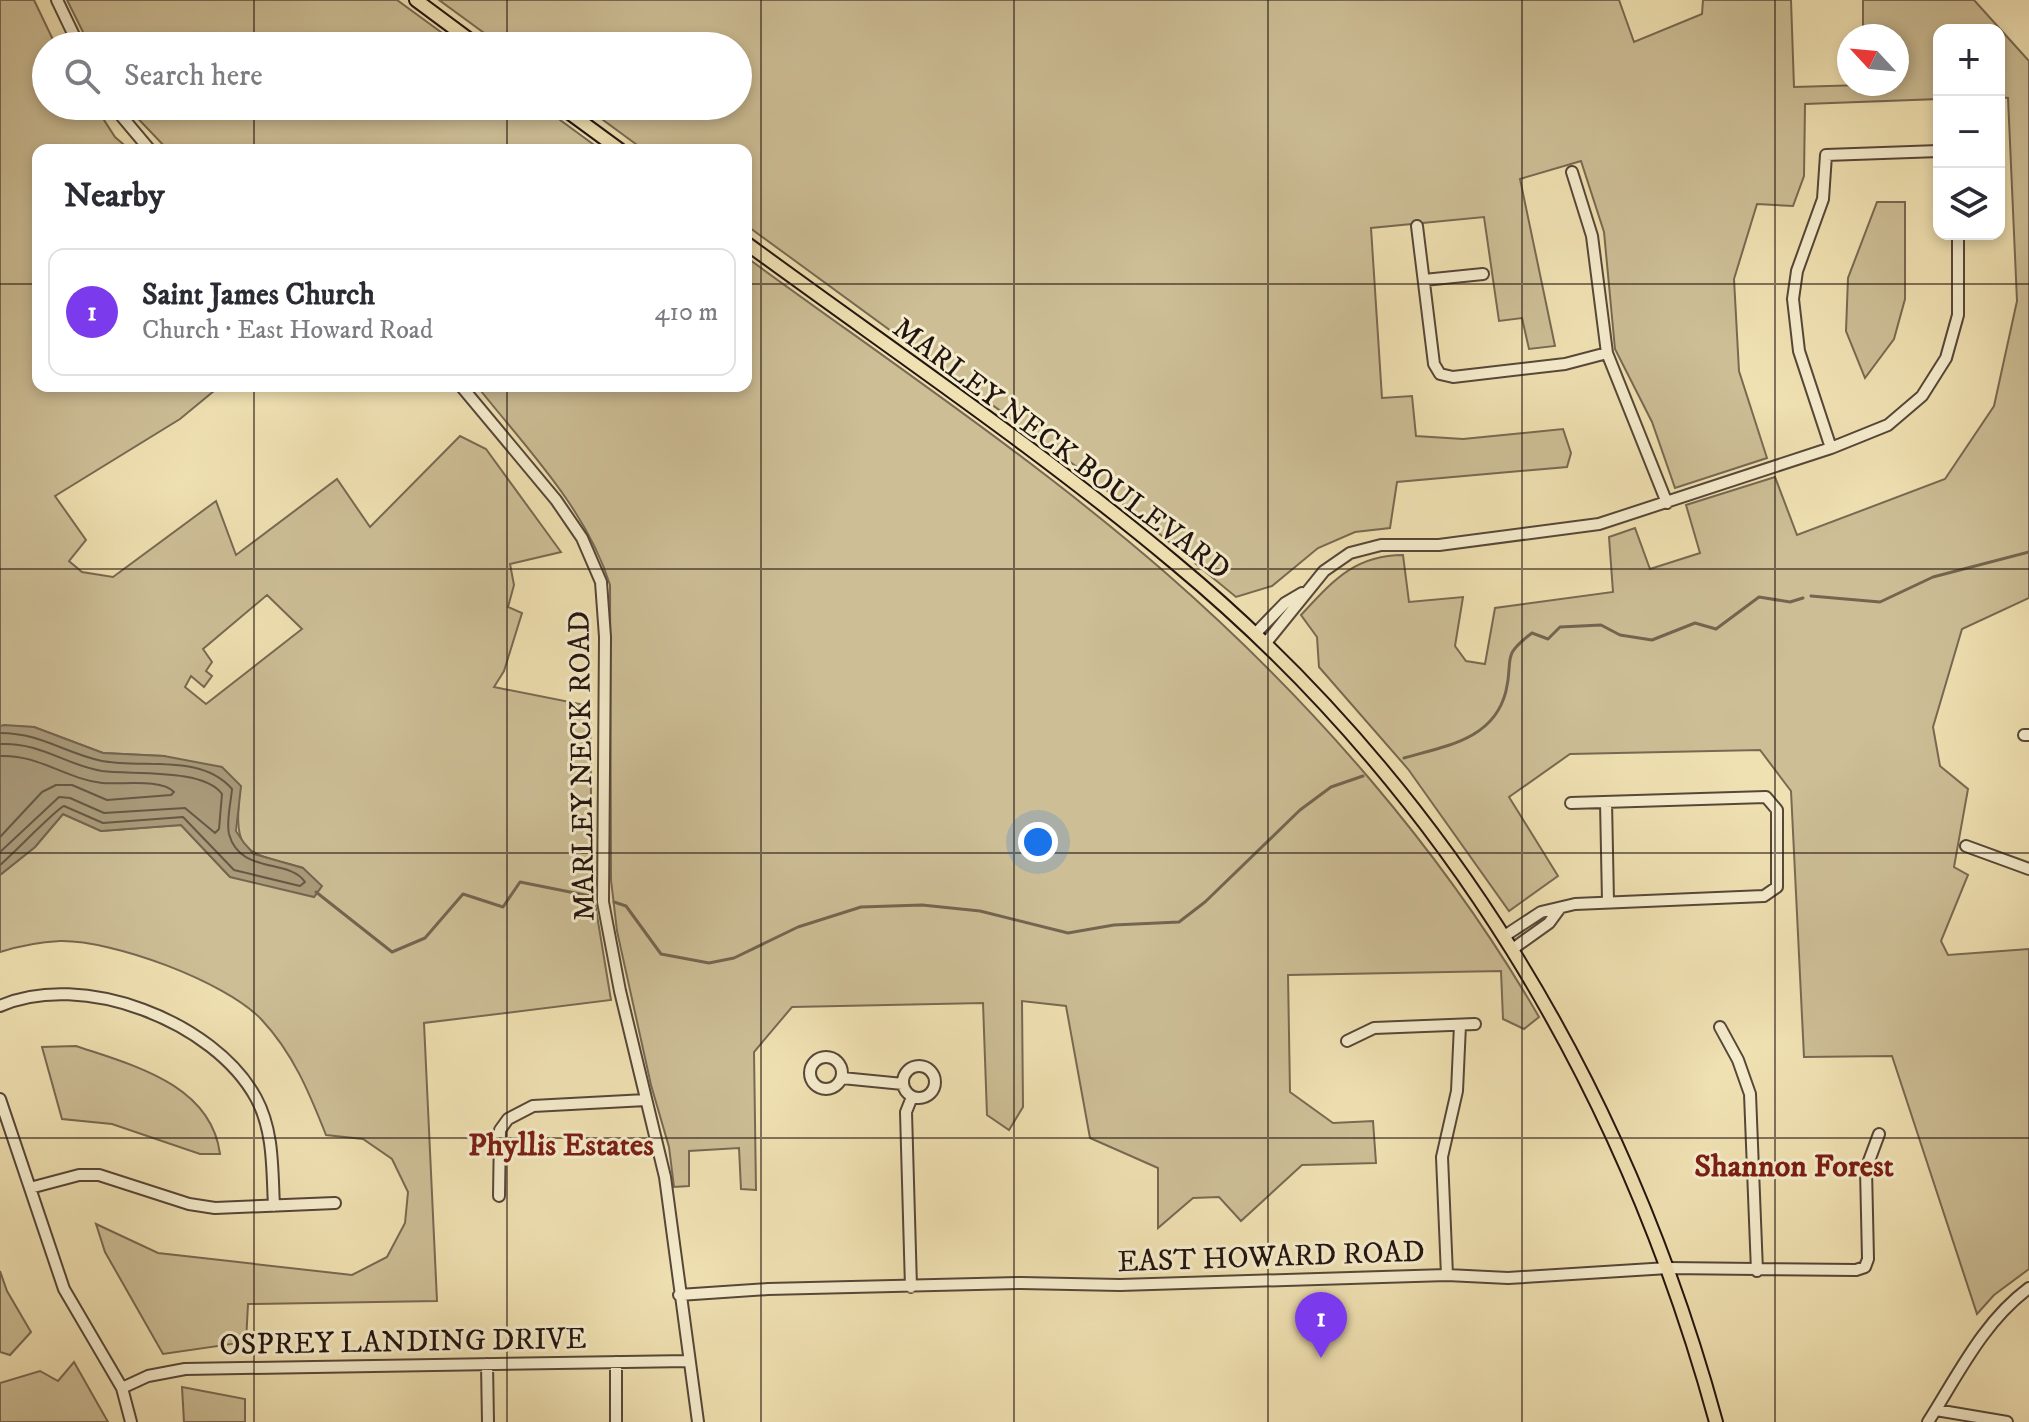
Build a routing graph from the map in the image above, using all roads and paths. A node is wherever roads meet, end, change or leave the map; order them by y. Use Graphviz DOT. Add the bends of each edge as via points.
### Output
graph roads {
  1 [pos="57,0"];
  2 [pos="416,0"];
  3 [pos="72,32"];
  4 [pos="459,32"];
  5 [pos="125,120"];
  6 [pos="579,120"];
  7 [pos="145,144"];
  8 [pos="612,144"];
  9 [pos="1933,151"];
  10 [pos="1572,172"];
  11 [pos="1417,226"];
  12 [pos="1958,240"];
  13 [pos="752,247"];
  14 [pos="1483,274"];
  15 [pos="1424,280"];
  16 [pos="1607,353"];
  17 [pos="466,392"];
  18 [pos="1831,448"];
  19 [pos="1667,503"];
  20 [pos="1304,592"];
  21 [pos="1255,634"];
  22 [pos="1265,644"];
  23 [pos="1606,802"];
  24 [pos="1571,803"];
  25 [pos="1966,846"];
  26 [pos="2029,869"];
  27 [pos="1608,901"];
  28 [pos="1560,908"];
  29 [pos="1506,935"];
  30 [pos="1514,948"];
  31 [pos="0,1006"];
  32 [pos="1475,1024"];
  33 [pos="1460,1025"];
  34 [pos="1720,1027"];
  35 [pos="1347,1041"];
  36 [pos="842,1078"];
  37 [pos="903,1084"];
  38 [pos="912,1097"];
  39 [pos="0,1099"];
  40 [pos="646,1100"];
  41 [pos="1879,1134"];
  42 [pos="30,1188"];
  43 [pos="499,1196"];
  44 [pos="335,1203"];
  45 [pos="274,1206"];
  46 [pos="1668,1268"];
  47 [pos="1757,1271"];
  48 [pos="1447,1275"];
  49 [pos="911,1287"];
  50 [pos="2029,1288"];
  51 [pos="679,1295"];
  52 [pos="689,1361"];
  53 [pos="616,1362"];
  54 [pos="487,1364"];
  55 [pos="122,1388"];
  56 [pos="1936,1410"];
  57 [pos="131,1422"];
  58 [pos="488,1422"];
  59 [pos="616,1422"];
  60 [pos="698,1422"];
  61 [pos="1716,1422"];
  62 [pos="1928,1422"];
  63 [pos="2007,1422"];
  1 -- 3 [label="street"];
  2 -- 4 [label="main road"];
  5 -- 7 [label="street"];
  6 -- 8 [label="main road"];
  9 -- 18 [label="street" via="1826,155 1823,199 1797,271 1793,312 1799,351"];
  10 -- 16 [label="street" via="1592,236"];
  11 -- 15 [label="street"];
  12 -- 18 [label="street" via="1958,315 1935,378 1888,425"];
  13 -- 21 [label="main road, MARLEY NECK BOULEVARD" via="1124,522"];
  14 -- 15 [label="street"];
  15 -- 16 [label="street" via="1434,364 1446,377 1565,364"];
  16 -- 19 [label="street"];
  17 -- 40 [label="street, MARLEY NECK ROAD" via="556,500 582,538 601,582 603,902"];
  18 -- 19 [label="street"];
  19 -- 20 [label="street" via="1573,529 1365,548 1337,561"];
  20 -- 21 [label="street" via="1285,603"];
  20 -- 22 [label="street" via="1295,611"];
  21 -- 22 [label="main road, MARLEY NECK BOULEVARD"];
  22 -- 29 [label="main road, MARLEY NECK BOULEVARD" via="1359,741 1433,832"];
  23 -- 24 [label="street"];
  23 -- 27 [label="street"];
  23 -- 27 [label="street" via="1766,797 1777,810 1779,880 1774,892 1764,896"];
  25 -- 26 [label="street"];
  27 -- 28 [label="street"];
  28 -- 29 [label="street" via="1541,912"];
  28 -- 30 [label="street" via="1549,923"];
  29 -- 30 [label="main road, MARLEY NECK BOULEVARD"];
  30 -- 46 [label="main road, MARLEY NECK BOULEVARD" via="1590,1089"];
  31 -- 45 [label="street" via="30,996 80,994 163,1019 208,1042 244,1078 258,1101 271,1151"];
  32 -- 33 [label="street"];
  33 -- 35 [label="street" via="1374,1028"];
  33 -- 48 [label="street" via="1457,1091 1442,1157"];
  34 -- 47 [label="street" via="1750,1094"];
  36 -- 37 [label="street"];
  37 -- 38 [label="street"];
  37 -- 38 [label="street" via="915,1066 934,1076 933,1091"];
  38 -- 49 [label="street" via="906,1112"];
  39 -- 42 [label="street"];
  40 -- 43 [label="street" via="520,1110 500,1130"];
  40 -- 51 [label="street, MARLEY NECK ROAD" via="665,1177"];
  41 -- 47 [label="street, EAST HOWARD ROAD" via="1866,1169 1865,1267"];
  42 -- 45 [label="street" via="99,1175 189,1204"];
  42 -- 55 [label="street" via="64,1289"];
  44 -- 45 [label="street"];
  46 -- 47 [label="street, EAST HOWARD ROAD"];
  46 -- 48 [label="street, EAST HOWARD ROAD" via="1508,1278"];
  46 -- 61 [label="main road, MARLEY NECK BOULEVARD"];
  48 -- 49 [label="street, EAST HOWARD ROAD"];
  49 -- 51 [label="street, EAST HOWARD ROAD"];
  50 -- 56 [label="street" via="1997,1316"];
  51 -- 52 [label="street, MARLEY NECK ROAD"];
  52 -- 53 [label="street, OSPREY LANDING DRIVE"];
  52 -- 60 [label="street, MARLEY NECK ROAD"];
  53 -- 54 [label="street, OSPREY LANDING DRIVE"];
  53 -- 59 [label="street"];
  54 -- 55 [label="street, OSPREY LANDING DRIVE" via="185,1369"];
  54 -- 58 [label="street"];
  55 -- 57 [label="street"];
  56 -- 62 [label="street"];
  56 -- 63 [label="street"];
}
